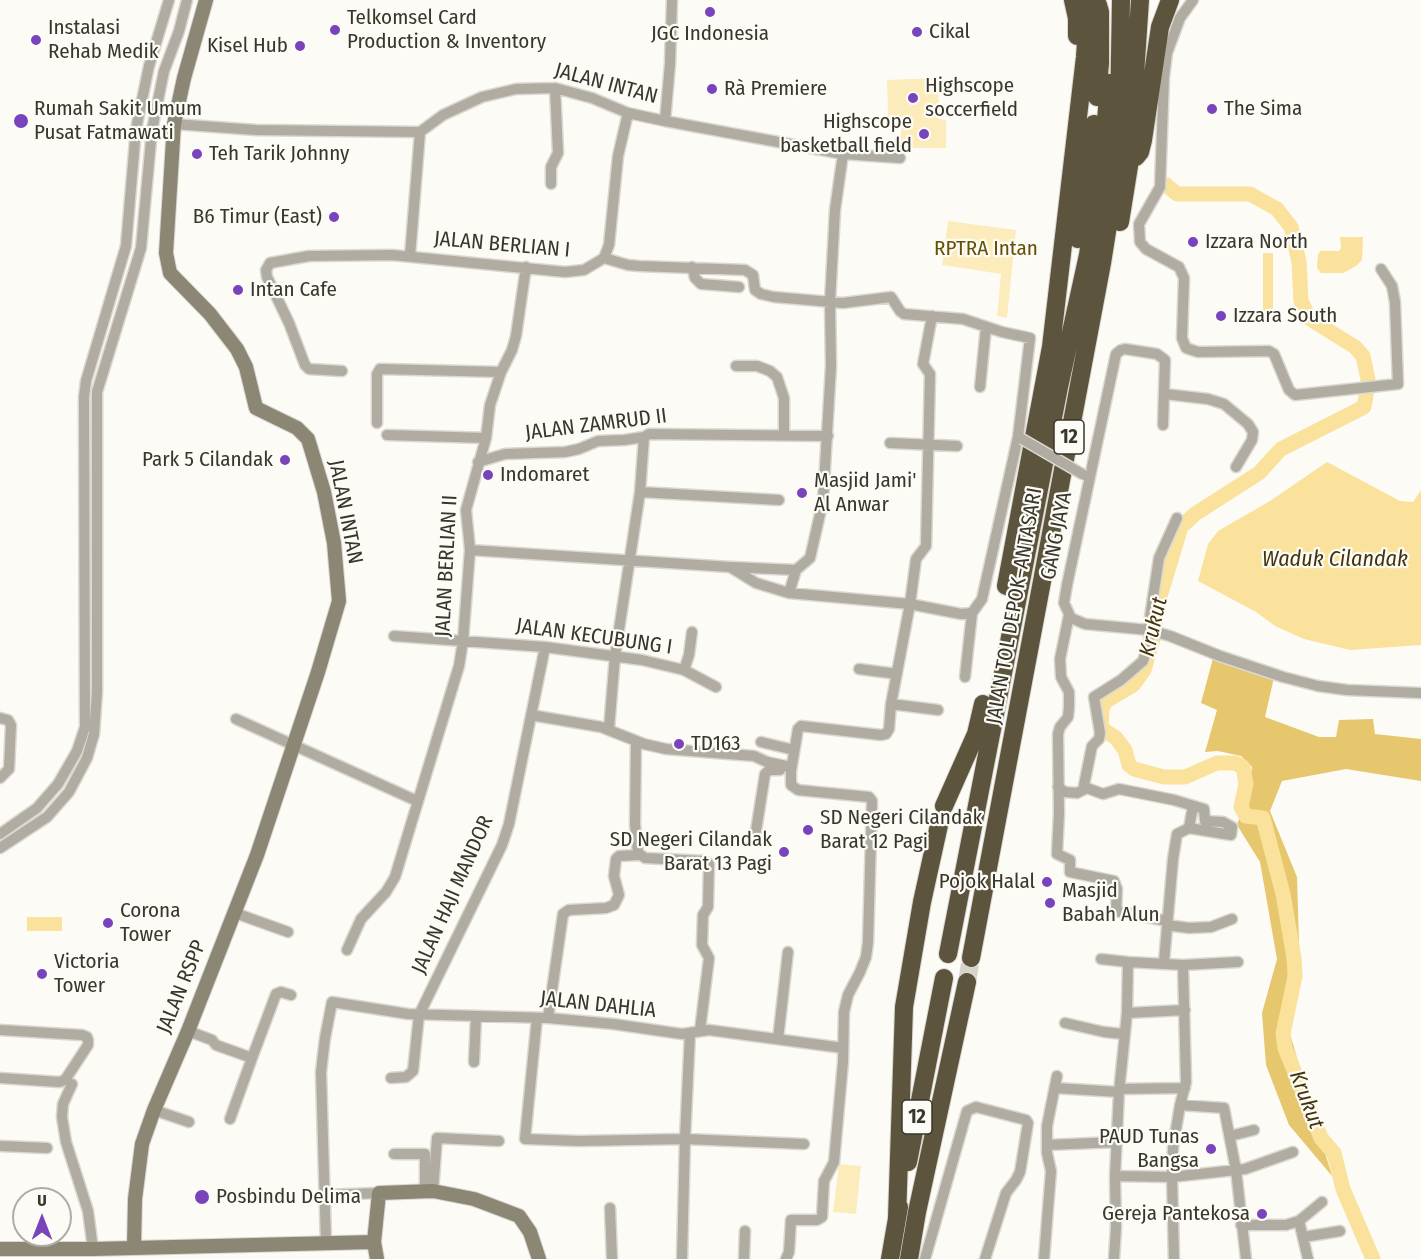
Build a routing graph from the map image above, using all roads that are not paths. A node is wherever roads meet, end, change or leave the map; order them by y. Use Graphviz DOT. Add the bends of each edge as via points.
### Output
graph roads {
  1 [pos="169,0"];
  2 [pos="187,0"];
  3 [pos="206,0"];
  4 [pos="672,0"];
  5 [pos="1073,0"];
  6 [pos="1089,0"];
  7 [pos="1096,0"];
  8 [pos="1110,0"];
  9 [pos="1121,0"];
  10 [pos="1140,0"];
  11 [pos="1170,0"];
  12 [pos="1193,0"];
  13 [pos="555,88"];
  14 [pos="628,113"];
  15 [pos="665,121"];
  16 [pos="174,124"];
  17 [pos="420,132"];
  18 [pos="843,154"];
  19 [pos="900,158"];
  20 [pos="1129,166"];
  21 [pos="551,184"];
  22 [pos="410,256"];
  23 [pos="604,258"];
  24 [pos="1102,263"];
  25 [pos="121,266"];
  26 [pos="526,267"];
  27 [pos="692,267"];
  28 [pos="1381,269"];
  29 [pos="136,270"];
  30 [pos="739,287"];
  31 [pos="830,302"];
  32 [pos="932,316"];
  33 [pos="986,327"];
  34 [pos="736,366"];
  35 [pos="342,371"];
  36 [pos="501,372"];
  37 [pos="980,387"];
  38 [pos="1059,387"];
  39 [pos="1165,394"];
  40 [pos="377,423"];
  41 [pos="1163,425"];
  42 [pos="1037,426"];
  43 [pos="387,435"];
  44 [pos="784,435"];
  45 [pos="828,436"];
  46 [pos="486,438"];
  47 [pos="644,438"];
  48 [pos="1020,438"];
  49 [pos="890,443"];
  50 [pos="929,443"];
  51 [pos="957,446"];
  52 [pos="478,462"];
  53 [pos="1236,467"];
  54 [pos="1086,476"];
  55 [pos="640,492"];
  56 [pos="780,500"];
  57 [pos="1177,518"];
  58 [pos="470,550"];
  59 [pos="630,561"];
  60 [pos="730,567"];
  61 [pos="796,570"];
  62 [pos="789,593"];
  63 [pos="910,604"];
  64 [pos="972,613"];
  65 [pos="1069,615"];
  66 [pos="1151,631"];
  67 [pos="692,632"];
  68 [pos="394,636"];
  69 [pos="463,641"];
  70 [pos="545,647"];
  71 [pos="615,656"];
  72 [pos="859,669"];
  73 [pos="684,670"];
  74 [pos="897,674"];
  75 [pos="965,677"];
  76 [pos="716,687"];
  77 [pos="84,692"];
  78 [pos="97,692"];
  79 [pos="1421,693"];
  80 [pos="891,704"];
  81 [pos="938,710"];
  82 [pos="531,715"];
  83 [pos="4,719"];
  84 [pos="236,719"];
  85 [pos="609,729"];
  86 [pos="636,741"];
  87 [pos="761,742"];
  88 [pos="293,745"];
  89 [pos="794,750"];
  90 [pos="5,755"];
  91 [pos="791,769"];
  92 [pos="0,778"];
  93 [pos="1058,787"];
  94 [pos="1087,788"];
  95 [pos="417,801"];
  96 [pos="944,806"];
  97 [pos="1193,806"];
  98 [pos="939,825"];
  99 [pos="1189,828"];
  100 [pos="756,831"];
  101 [pos="0,834"];
  102 [pos="0,848"];
  103 [pos="639,855"];
  104 [pos="235,913"];
  105 [pos="1232,919"];
  106 [pos="1167,923"];
  107 [pos="288,933"];
  108 [pos="347,951"];
  109 [pos="788,952"];
  110 [pos="948,954"];
  111 [pos="971,958"];
  112 [pos="1101,959"];
  113 [pos="1128,962"];
  114 [pos="1164,962"];
  115 [pos="1238,962"];
  116 [pos="1183,964"];
  117 [pos="944,978"];
  118 [pos="967,982"];
  119 [pos="291,995"];
  120 [pos="1185,1010"];
  121 [pos="1127,1012"];
  122 [pos="419,1015"];
  123 [pos="476,1017"];
  124 [pos="543,1018"];
  125 [pos="1065,1023"];
  126 [pos="0,1030"];
  127 [pos="695,1032"];
  128 [pos="186,1034"];
  129 [pos="1124,1034"];
  130 [pos="778,1039"];
  131 [pos="843,1048"];
  132 [pos="252,1058"];
  133 [pos="474,1062"];
  134 [pos="1057,1076"];
  135 [pos="0,1078"];
  136 [pos="391,1078"];
  137 [pos="72,1084"];
  138 [pos="1055,1088"];
  139 [pos="1185,1088"];
  140 [pos="1119,1090"];
  141 [pos="1180,1105"];
  142 [pos="154,1110"];
  143 [pos="231,1119"];
  144 [pos="189,1122"];
  145 [pos="1254,1130"];
  146 [pos="1230,1136"];
  147 [pos="685,1139"];
  148 [pos="499,1141"];
  149 [pos="1117,1142"];
  150 [pos="804,1143"];
  151 [pos="1047,1144"];
  152 [pos="0,1146"];
  153 [pos="47,1148"];
  154 [pos="1293,1152"];
  155 [pos="394,1154"];
  156 [pos="1236,1170"];
  157 [pos="1115,1176"];
  158 [pos="1172,1177"];
  159 [pos="429,1191"];
  160 [pos="379,1193"];
  161 [pos="326,1195"];
  162 [pos="1322,1202"];
  163 [pos="610,1208"];
  164 [pos="897,1218"];
  165 [pos="1299,1221"];
  166 [pos="1241,1225"];
  167 [pos="746,1231"];
  168 [pos="1340,1232"];
  169 [pos="1304,1237"];
  170 [pos="374,1242"];
  171 [pos="326,1243"];
  172 [pos="134,1248"];
  173 [pos="0,1249"];
  174 [pos="93,1250"];
  175 [pos="109,1254"];
  176 [pos="56,1255"];
  177 [pos="377,1259"];
  178 [pos="539,1259"];
  179 [pos="612,1259"];
  180 [pos="682,1259"];
  181 [pos="744,1259"];
  182 [pos="786,1259"];
  183 [pos="890,1259"];
  184 [pos="909,1259"];
  185 [pos="925,1259"];
  186 [pos="985,1259"];
  187 [pos="1044,1259"];
  188 [pos="1114,1259"];
  189 [pos="1174,1259"];
  190 [pos="1246,1259"];
  191 [pos="1308,1259"];
  1 -- 25 [label="street" via="149,66 136,129"];
  2 -- 29 [label="street" via="164,71 152,130"];
  3 -- 16 [label="street, JALAN INTAN"];
  4 -- 15 [label="street, JALAN INTAN"];
  5 -- 42 [label="highway" via="1077,31 1042,342"];
  6 -- 42 [label="highway" via="1051,347"];
  7 -- 38 [label="highway" via="1100,12 1100,63"];
  8 -- 38 [label="highway" via="1109,75 1100,176 1088,255"];
  9 -- 24 [label="highway, JALAN TOL DEPOK–ANTASARI" via="1119,114"];
  10 -- 20 [label="highway"];
  11 -- 20 [label="highway" via="1160,27 1143,140 1140,152"];
  12 -- 28 [label="street" via="1180,18 1167,53 1160,187 1139,224 1140,242 1179,267 1184,278 1182,338 1186,348 1198,352 1269,351 1295,395 1398,384 1395,302 1392,285"];
  13 -- 14 [label="street, JALAN INTAN"];
  13 -- 17 [label="street, JALAN INTAN" via="516,88 482,97 454,108"];
  13 -- 21 [label="street" via="558,153 551,166"];
  14 -- 15 [label="street, JALAN INTAN"];
  14 -- 23 [label="street"];
  15 -- 18 [label="street"];
  16 -- 17 [label="street"];
  16 -- 88 [label="street, JALAN INTAN" via="166,253 170,273 237,349 246,367 256,408 297,428 308,439 332,533 339,601"];
  17 -- 22 [label="street, JALAN BERLIAN I"];
  18 -- 19 [label="street"];
  18 -- 31 [label="street" via="835,210"];
  20 -- 24 [label="highway" via="1116,248"];
  22 -- 26 [label="street, JALAN BERLIAN I"];
  22 -- 35 [label="street" via="309,256 268,265 267,277 305,365 309,369"];
  23 -- 26 [label="street, JALAN BERLIAN I" via="575,272"];
  23 -- 27 [label="street" via="628,265"];
  24 -- 111 [label="highway, JALAN TOL DEPOK–ANTASARI / 12"];
  25 -- 29 [label="street"];
  25 -- 77 [label="street" via="84,397"];
  26 -- 36 [label="street, JALAN BERLIAN II" via="516,336"];
  27 -- 30 [label="street" via="701,284"];
  27 -- 31 [label="street" via="745,270 753,275 754,288 761,294"];
  29 -- 78 [label="street" via="97,392"];
  31 -- 32 [label="street" via="891,297 904,314"];
  31 -- 45 [label="street"];
  32 -- 33 [label="street" via="963,319"];
  32 -- 50 [label="street" via="923,364 930,374"];
  33 -- 37 [label="street"];
  33 -- 48 [label="street" via="1031,341"];
  34 -- 44 [label="street" via="757,366 777,377 784,398"];
  36 -- 40 [label="street" via="380,369"];
  36 -- 46 [label="street, JALAN BERLIAN II" via="490,405"];
  38 -- 110 [label="highway, JALAN TOL DEPOK–ANTASARI / 12"];
  39 -- 41 [label="street"];
  39 -- 53 [label="street" via="1224,404 1248,424 1252,440"];
  39 -- 54 [label="street, GANG JAYA" via="1162,356 1125,349 1116,354"];
  42 -- 96 [label="highway" via="979,726"];
  43 -- 46 [label="street"];
  44 -- 45 [label="street, JALAN ZAMRUD II"];
  44 -- 47 [label="street, JALAN ZAMRUD II" via="649,434"];
  45 -- 61 [label="street" via="823,501 810,558"];
  46 -- 52 [label="street, JALAN BERLIAN II"];
  47 -- 52 [label="street, JALAN ZAMRUD II" via="598,441 565,452 505,454"];
  47 -- 55 [label="street"];
  48 -- 54 [label="street, bridge"];
  48 -- 64 [label="street" via="982,599"];
  49 -- 50 [label="street"];
  50 -- 51 [label="street"];
  50 -- 63 [label="street" via="926,546 916,559"];
  52 -- 58 [label="street, JALAN BERLIAN II" via="466,510"];
  54 -- 65 [label="street, GANG JAYA" via="1064,603"];
  55 -- 56 [label="street"];
  55 -- 59 [label="street"];
  57 -- 66 [label="street" via="1159,558"];
  58 -- 59 [label="street"];
  58 -- 69 [label="street, JALAN BERLIAN II"];
  59 -- 60 [label="street"];
  59 -- 71 [label="street"];
  60 -- 61 [label="street"];
  60 -- 62 [label="street" via="756,583"];
  61 -- 62 [label="street"];
  62 -- 63 [label="street"];
  63 -- 64 [label="street"];
  63 -- 74 [label="street"];
  64 -- 75 [label="street"];
  65 -- 66 [label="street" via="1079,623"];
  65 -- 93 [label="street" via="1060,669 1069,692 1069,707 1058,734"];
  66 -- 79 [label="street" via="1318,686"];
  66 -- 94 [label="street" via="1143,661 1094,697 1100,733 1089,755 1084,785"];
  67 -- 73 [label="street"];
  68 -- 69 [label="street, JALAN KECUBUNG I"];
  69 -- 70 [label="street, JALAN KECUBUNG I"];
  69 -- 95 [label="street, JALAN BERLIAN II" via="451,694"];
  70 -- 71 [label="street, JALAN KECUBUNG I"];
  70 -- 82 [label="street, JALAN HAJI MANDOR"];
  71 -- 73 [label="street, JALAN KECUBUNG I"];
  71 -- 85 [label="street"];
  72 -- 74 [label="street"];
  73 -- 76 [label="street, JALAN KECUBUNG I"];
  74 -- 80 [label="street"];
  77 -- 78 [label="street"];
  77 -- 101 [label="street" via="82,735 58,784 37,808"];
  78 -- 102 [label="street" via="94,734 87,758 69,792 47,817"];
  80 -- 81 [label="street"];
  80 -- 89 [label="street" via="886,734 803,725 798,729"];
  82 -- 85 [label="street"];
  82 -- 122 [label="street, JALAN HAJI MANDOR" via="502,845"];
  83 -- 90 [label="street" via="11,725"];
  84 -- 88 [label="street"];
  85 -- 86 [label="street"];
  86 -- 91 [label="street" via="666,749 754,756"];
  86 -- 103 [label="street" via="635,824"];
  87 -- 89 [label="street"];
  88 -- 95 [label="street"];
  88 -- 104 [label="street, JALAN RSPP"];
  89 -- 91 [label="street"];
  90 -- 92 [label="street" via="9,769"];
  91 -- 100 [label="street" via="769,770 765,774"];
  91 -- 131 [label="street" via="791,785 798,790 869,797 872,801 868,942 860,972 848,995"];
  93 -- 94 [label="street" via="1077,793"];
  93 -- 106 [label="street" via="1057,854 1070,860 1070,872 1114,881 1116,910"];
  94 -- 97 [label="street" via="1103,794 1119,789"];
  95 -- 108 [label="street, JALAN BERLIAN II" via="395,877 361,919"];
  97 -- 99 [label="street"];
  97 -- 99 [label="street" via="1204,809 1205,821 1231,825 1232,835"];
  98 -- 164 [label="highway" via="904,1007"];
  99 -- 106 [label="street" via="1177,834"];
  103 -- 124 [label="street" via="615,859 619,895 614,905 563,914"];
  103 -- 127 [label="street" via="709,864 702,948 709,958"];
  104 -- 107 [label="street"];
  104 -- 128 [label="street, JALAN RSPP"];
  105 -- 106 [label="street" via="1211,927"];
  106 -- 114 [label="street"];
  109 -- 130 [label="street"];
  112 -- 113 [label="street"];
  113 -- 114 [label="street"];
  113 -- 121 [label="street"];
  114 -- 116 [label="street"];
  115 -- 116 [label="street"];
  116 -- 120 [label="street"];
  117 -- 164 [label="highway, 12"];
  118 -- 184 [label="highway, 12"];
  119 -- 132 [label="street" via="276,994"];
  120 -- 121 [label="street"];
  120 -- 139 [label="street"];
  121 -- 129 [label="street"];
  122 -- 123 [label="street, JALAN DAHLIA"];
  122 -- 136 [label="street, JALAN HAJI MANDOR" via="413,1071 406,1077"];
  122 -- 161 [label="street, JALAN DAHLIA" via="332,1002 321,1072"];
  123 -- 124 [label="street, JALAN DAHLIA"];
  123 -- 133 [label="street"];
  124 -- 127 [label="street, JALAN DAHLIA"];
  124 -- 147 [label="street" via="525,1139"];
  125 -- 129 [label="street"];
  126 -- 135 [label="street" via="82,1035 87,1037 88,1045 65,1080"];
  127 -- 130 [label="street, JALAN DAHLIA"];
  127 -- 147 [label="street"];
  128 -- 132 [label="street" via="212,1040"];
  128 -- 142 [label="street, JALAN RSPP"];
  129 -- 140 [label="street"];
  130 -- 131 [label="street, JALAN DAHLIA"];
  131 -- 182 [label="street" via="834,1162 824,1181 822,1217 791,1220"];
  132 -- 143 [label="street"];
  134 -- 138 [label="street"];
  137 -- 174 [label="street" via="62,1117 88,1211"];
  138 -- 140 [label="street"];
  138 -- 151 [label="street" via="1048,1114"];
  139 -- 140 [label="street"];
  139 -- 141 [label="street"];
  140 -- 149 [label="street"];
  141 -- 146 [label="street" via="1224,1108"];
  141 -- 158 [label="street"];
  142 -- 144 [label="street"];
  142 -- 172 [label="street, JALAN RSPP" via="140,1157"];
  145 -- 146 [label="street"];
  146 -- 156 [label="street"];
  147 -- 150 [label="street"];
  147 -- 180 [label="street"];
  148 -- 159 [label="street" via="437,1138"];
  149 -- 151 [label="street"];
  149 -- 157 [label="street"];
  151 -- 187 [label="street" via="1051,1171"];
  152 -- 153 [label="street"];
  154 -- 156 [label="street"];
  155 -- 159 [label="street" via="425,1154"];
  156 -- 158 [label="street"];
  156 -- 166 [label="street"];
  157 -- 158 [label="street"];
  157 -- 188 [label="street"];
  158 -- 189 [label="street"];
  159 -- 160 [label="street"];
  159 -- 178 [label="street" via="474,1199 519,1216 530,1232"];
  160 -- 161 [label="street"];
  160 -- 170 [label="street"];
  161 -- 171 [label="street, JALAN DAHLIA"];
  162 -- 165 [label="street"];
  163 -- 179 [label="street"];
  164 -- 183 [label="highway, 12"];
  165 -- 166 [label="street" via="1272,1227"];
  165 -- 169 [label="street"];
  166 -- 190 [label="street"];
  167 -- 181 [label="street"];
  168 -- 169 [label="street"];
  169 -- 191 [label="street"];
  170 -- 171 [label="street"];
  170 -- 177 [label="street"];
  171 -- 172 [label="street"];
  172 -- 175 [label="street"];
  173 -- 176 [label="street"];
  174 -- 175 [label="street"];
  174 -- 176 [label="street"];
  185 -- 186 [label="street" via="967,1110 976,1107 1028,1123 1020,1172 1005,1193"];
}
